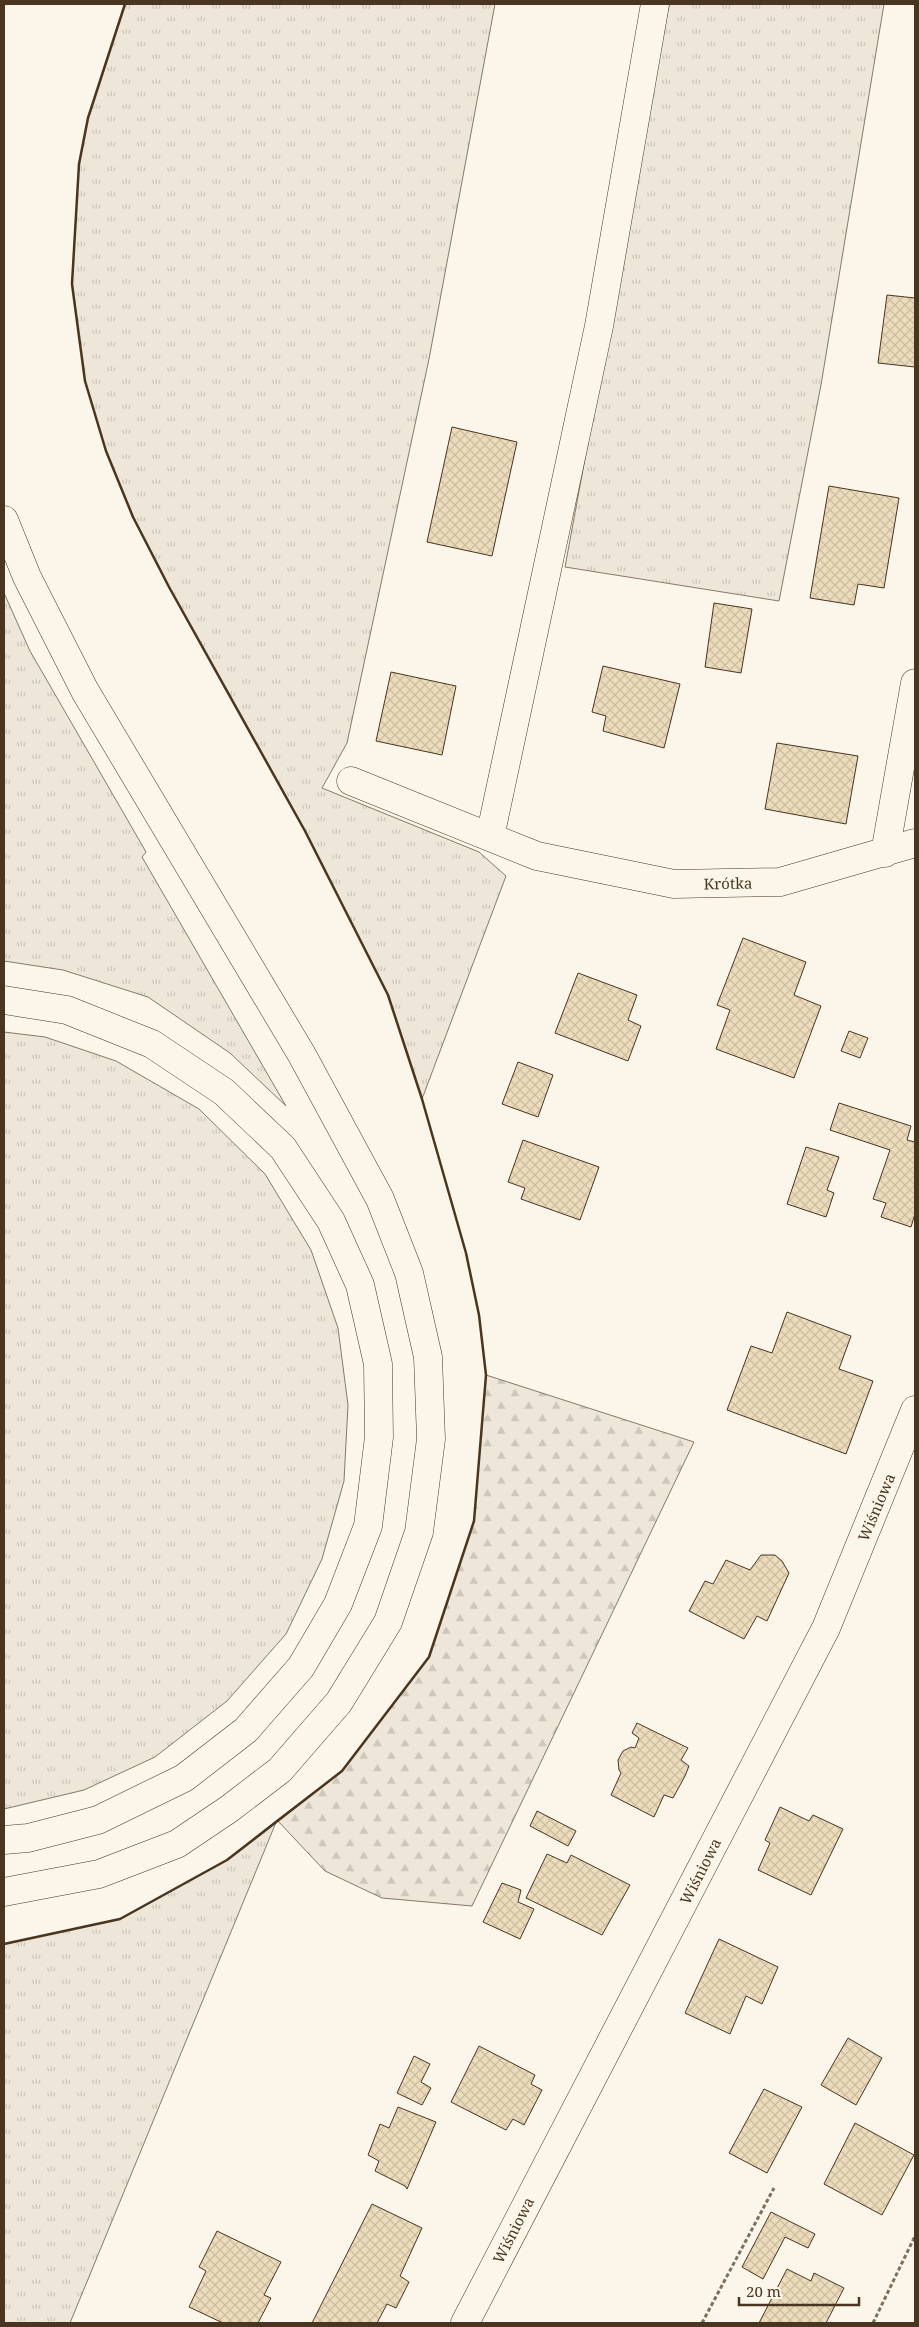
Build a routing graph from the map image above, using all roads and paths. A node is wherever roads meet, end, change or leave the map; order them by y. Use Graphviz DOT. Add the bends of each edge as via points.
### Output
graph roads {
  1 [pos="655,4"];
  2 [pos="4,520"];
  3 [pos="915,683"];
  4 [pos="350,781"];
  5 [pos="490,837"];
  6 [pos="915,843"];
  7 [pos="885,853"];
  8 [pos="4,1000"];
  9 [pos="915,1410"];
  10 [pos="4,1840"];
  11 [pos="4,1892"];
  12 [pos="774,2188"];
  13 [pos="915,2236"];
  14 [pos="465,2323"];
  15 [pos="702,2323"];
  16 [pos="873,2323"];
  1 -- 5 [label="main road" via="599,326"];
  2 -- 11 [label="main road" via="27,577 85,691 302,1055 380,1199 409,1273 426,1347 432,1439 419,1532 388,1622 339,1702 280,1770 177,1844 99,1874"];
  3 -- 7 [label="main road"];
  4 -- 5 [label="main road, Krótka"];
  5 -- 7 [label="main road, Krótka" via="537,856 674,884 780,882"];
  6 -- 7 [label="main road, Krótka"];
  8 -- 10 [label="main road" via="67,1010 152,1044 224,1092 283,1148 331,1222 360,1285 378,1364 379,1437 368,1526 338,1604 302,1667 246,1730 184,1778 98,1820 28,1838"];
  9 -- 14 [label="main road, Wiśniowa" via="826,1628"];
  12 -- 15 [label="path"];
  13 -- 16 [label="path"];
}
